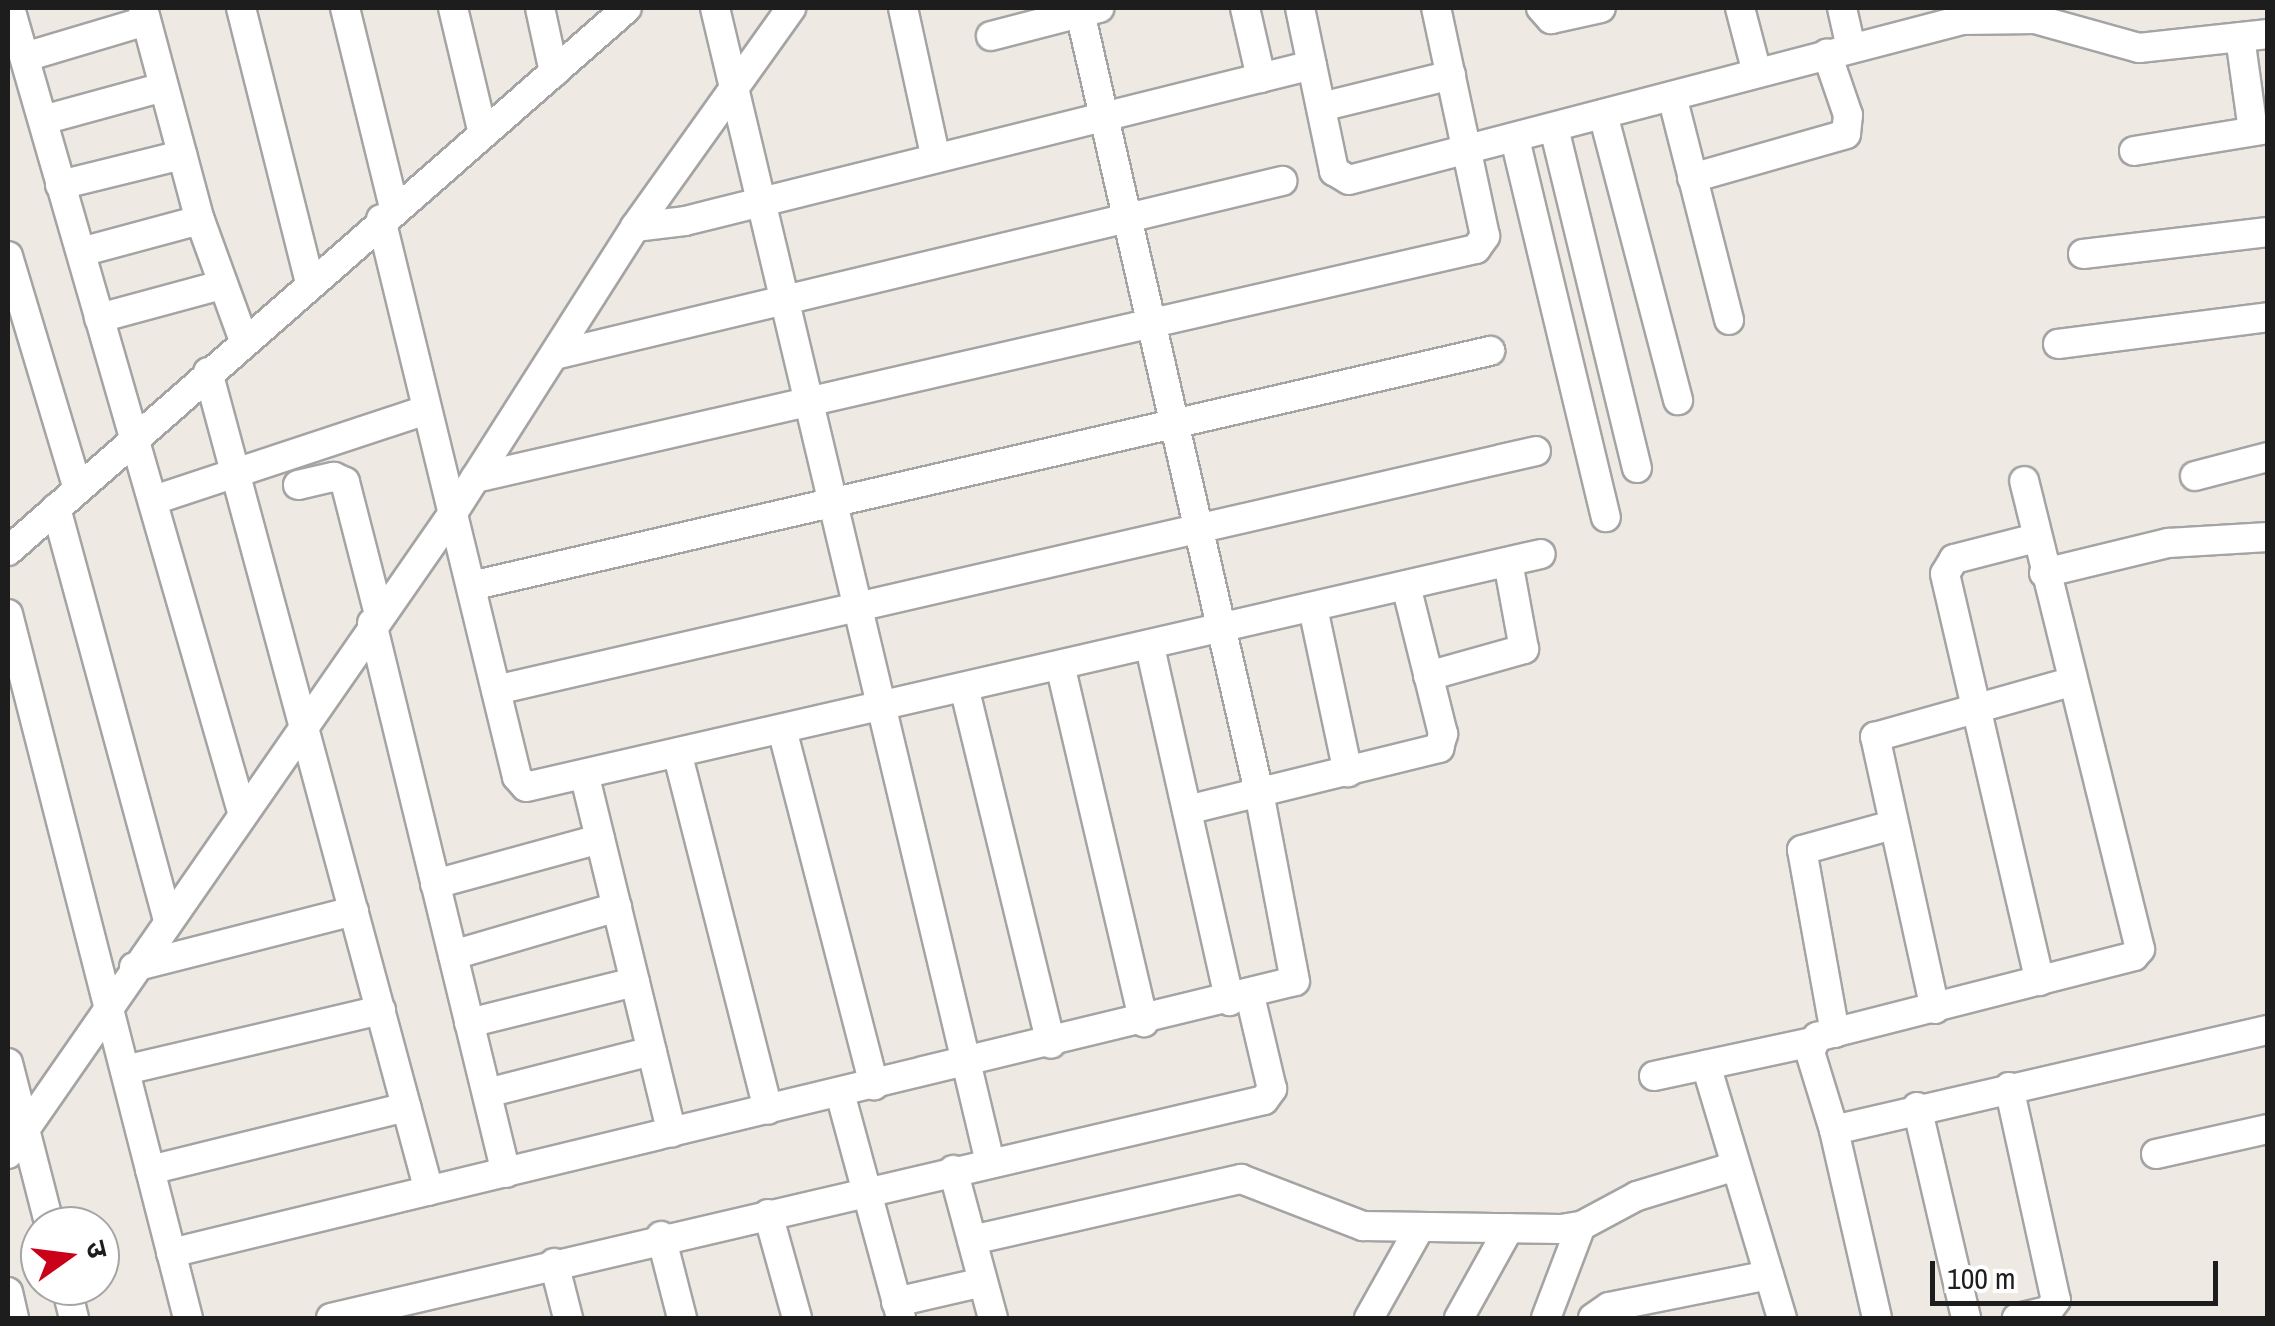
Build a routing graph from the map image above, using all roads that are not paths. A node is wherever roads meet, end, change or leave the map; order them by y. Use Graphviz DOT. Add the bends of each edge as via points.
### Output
graph roads {
  1 [pos="10,8"];
  2 [pos="240,8"];
  3 [pos="345,8"];
  4 [pos="452,8"];
  5 [pos="540,8"];
  6 [pos="626,8"];
  7 [pos="715,8"];
  8 [pos="791,8"];
  9 [pos="903,8"];
  10 [pos="1245,8"];
  11 [pos="1301,8"];
  12 [pos="1436,8"];
  13 [pos="1541,8"];
  14 [pos="1601,8"];
  15 [pos="1740,8"];
  16 [pos="1842,8"];
  17 [pos="1086,9"];
  18 [pos="2035,13"];
  19 [pos="144,14"];
  20 [pos="1944,16"];
  21 [pos="2254,35"];
  22 [pos="991,36"];
  23 [pos="1839,51"];
  24 [pos="25,57"];
  25 [pos="1312,65"];
  26 [pos="554,72"];
  27 [pos="1757,73"];
  28 [pos="1451,75"];
  29 [pos="1260,78"];
  30 [pos="736,86"];
  31 [pos="164,87"];
  32 [pos="1672,96"];
  33 [pos="1321,107"];
  34 [pos="1603,114"];
  35 [pos="1102,117"];
  36 [pos="43,120"];
  37 [pos="1554,128"];
  38 [pos="482,130"];
  39 [pos="2260,130"];
  40 [pos="1515,140"];
  41 [pos="1466,151"];
  42 [pos="2134,151"];
  43 [pos="182,155"];
  44 [pos="935,155"];
  45 [pos="1692,178"];
  46 [pos="1282,181"];
  47 [pos="60,185"];
  48 [pos="758,202"];
  49 [pos="387,214"];
  50 [pos="200,220"];
  51 [pos="1128,222"];
  52 [pos="636,227"];
  53 [pos="2268,232"];
  54 [pos="80,252"];
  55 [pos="2083,254"];
  56 [pos="8,256"];
  57 [pos="310,282"];
  58 [pos="220,285"];
  59 [pos="782,302"];
  60 [pos="2268,317"];
  61 [pos="99,318"];
  62 [pos="1151,318"];
  63 [pos="1729,320"];
  64 [pos="244,341"];
  65 [pos="2058,344"];
  66 [pos="1490,351"];
  67 [pos="555,356"];
  68 [pos="208,372"];
  69 [pos="1678,400"];
  70 [pos="809,404"];
  71 [pos="426,410"];
  72 [pos="1174,426"];
  73 [pos="133,439"];
  74 [pos="1536,452"];
  75 [pos="2268,458"];
  76 [pos="1637,468"];
  77 [pos="234,471"];
  78 [pos="2195,476"];
  79 [pos="476,478"];
  80 [pos="2024,481"];
  81 [pos="298,485"];
  82 [pos="78,489"];
  83 [pos="154,500"];
  84 [pos="834,505"];
  85 [pos="56,508"];
  86 [pos="452,512"];
  87 [pos="1606,517"];
  88 [pos="1198,528"];
  89 [pos="2268,536"];
  90 [pos="2036,538"];
  91 [pos="8,551"];
  92 [pos="1540,554"];
  93 [pos="1508,562"];
  94 [pos="2044,572"];
  95 [pos="471,586"];
  96 [pos="1406,586"];
  97 [pos="858,608"];
  98 [pos="1312,608"];
  99 [pos="8,614"];
  100 [pos="375,619"];
  101 [pos="1222,629"];
  102 [pos="1150,647"];
  103 [pos="1062,669"];
  104 [pos="1428,676"];
  105 [pos="2072,682"];
  106 [pos="496,690"];
  107 [pos="965,691"];
  108 [pos="1975,707"];
  109 [pos="882,710"];
  110 [pos="304,721"];
  111 [pos="782,733"];
  112 [pos="678,756"];
  113 [pos="1348,772"];
  114 [pos="586,777"];
  115 [pos="1259,792"];
  116 [pos="1187,810"];
  117 [pos="242,812"];
  118 [pos="1892,825"];
  119 [pos="600,839"];
  120 [pos="435,884"];
  121 [pos="617,907"];
  122 [pos="354,910"];
  123 [pos="168,918"];
  124 [pos="453,955"];
  125 [pos="134,966"];
  126 [pos="2040,981"];
  127 [pos="635,982"];
  128 [pos="1240,999"];
  129 [pos="108,1004"];
  130 [pos="1935,1008"];
  131 [pos="381,1010"];
  132 [pos="1144,1022"];
  133 [pos="469,1023"];
  134 [pos="2268,1030"];
  135 [pos="1824,1037"];
  136 [pos="1050,1044"];
  137 [pos="652,1051"];
  138 [pos="8,1063"];
  139 [pos="965,1063"];
  140 [pos="1706,1064"];
  141 [pos="125,1070"];
  142 [pos="1654,1076"];
  143 [pos="874,1085"];
  144 [pos="2009,1087"];
  145 [pos="840,1093"];
  146 [pos="486,1094"];
  147 [pos="406,1107"];
  148 [pos="1917,1107"];
  149 [pos="768,1110"];
  150 [pos="24,1128"];
  151 [pos="2268,1129"];
  152 [pos="1834,1130"];
  153 [pos="672,1134"];
  154 [pos="8,1154"];
  155 [pos="2156,1154"];
  156 [pos="990,1162"];
  157 [pos="1736,1166"];
  158 [pos="150,1170"];
  159 [pos="953,1170"];
  160 [pos="506,1173"];
  161 [pos="429,1192"];
  162 [pos="866,1192"];
  163 [pos="45,1206"];
  164 [pos="768,1214"];
  165 [pos="1581,1226"];
  166 [pos="1420,1227"];
  167 [pos="1509,1228"];
  168 [pos="661,1236"];
  169 [pos="972,1240"];
  170 [pos="171,1254"];
  171 [pos="554,1263"];
  172 [pos="1769,1275"];
  173 [pos="983,1282"];
  174 [pos="8,1292"];
  175 [pos="898,1310"];
  176 [pos="14,1318"];
  177 [pos="188,1318"];
  178 [pos="331,1318"];
  179 [pos="568,1318"];
  180 [pos="682,1318"];
  181 [pos="795,1318"];
  182 [pos="993,1318"];
  183 [pos="1369,1318"];
  184 [pos="1459,1318"];
  185 [pos="1546,1318"];
  186 [pos="1593,1318"];
  187 [pos="1782,1318"];
  188 [pos="1877,1318"];
  189 [pos="1966,1318"];
  190 [pos="2017,1318"];
  1 -- 24 [label="street"];
  2 -- 57 [label="street"];
  3 -- 49 [label="street"];
  4 -- 38 [label="street"];
  5 -- 26 [label="street"];
  6 -- 26 [label="street"];
  7 -- 30 [label="street"];
  8 -- 30 [label="street"];
  9 -- 44 [label="street"];
  10 -- 29 [label="street"];
  11 -- 25 [label="street"];
  12 -- 28 [label="street"];
  13 -- 14 [label="street" via="1551,20"];
  15 -- 27 [label="street"];
  16 -- 23 [label="street"];
  17 -- 22 [label="street"];
  17 -- 35 [label="street"];
  18 -- 20 [label="street"];
  18 -- 21 [label="street" via="2139,48"];
  19 -- 24 [label="street"];
  19 -- 31 [label="street"];
  20 -- 23 [label="street"];
  21 -- 39 [label="street"];
  23 -- 27 [label="street"];
  23 -- 45 [label="street" via="1846,134"];
  24 -- 36 [label="street"];
  25 -- 29 [label="street"];
  25 -- 33 [label="street"];
  26 -- 38 [label="street"];
  27 -- 32 [label="street"];
  28 -- 33 [label="street"];
  28 -- 41 [label="street"];
  29 -- 35 [label="street"];
  30 -- 48 [label="street"];
  30 -- 52 [label="street"];
  31 -- 36 [label="street"];
  31 -- 43 [label="street"];
  32 -- 34 [label="street"];
  32 -- 45 [label="street"];
  33 -- 41 [label="street" via="1340,179"];
  34 -- 37 [label="street"];
  34 -- 69 [label="street"];
  35 -- 44 [label="street"];
  35 -- 51 [label="street"];
  36 -- 47 [label="street"];
  37 -- 40 [label="street"];
  37 -- 76 [label="street"];
  38 -- 49 [label="street"];
  39 -- 42 [label="street"];
  40 -- 41 [label="street"];
  40 -- 87 [label="street"];
  41 -- 62 [label="street" via="1485,236 1476,249"];
  43 -- 47 [label="street"];
  43 -- 50 [label="street"];
  44 -- 48 [label="street"];
  45 -- 63 [label="street"];
  46 -- 51 [label="street"];
  47 -- 54 [label="street"];
  48 -- 52 [label="street"];
  48 -- 59 [label="street"];
  49 -- 57 [label="street"];
  49 -- 71 [label="street"];
  50 -- 54 [label="street"];
  50 -- 58 [label="street"];
  51 -- 59 [label="street"];
  51 -- 62 [label="street"];
  52 -- 67 [label="street"];
  53 -- 55 [label="street"];
  54 -- 61 [label="street"];
  56 -- 82 [label="street"];
  57 -- 64 [label="street"];
  58 -- 61 [label="street"];
  58 -- 64 [label="street"];
  59 -- 67 [label="street"];
  59 -- 70 [label="street"];
  60 -- 65 [label="street"];
  61 -- 73 [label="street"];
  62 -- 70 [label="street"];
  62 -- 72 [label="street"];
  64 -- 68 [label="street"];
  66 -- 72 [label="street"];
  67 -- 79 [label="street"];
  68 -- 73 [label="street"];
  68 -- 77 [label="street"];
  70 -- 79 [label="street"];
  70 -- 84 [label="street"];
  71 -- 77 [label="street"];
  71 -- 86 [label="street"];
  72 -- 84 [label="street"];
  72 -- 88 [label="street"];
  73 -- 82 [label="street"];
  73 -- 83 [label="street"];
  74 -- 88 [label="street"];
  75 -- 78 [label="street"];
  77 -- 83 [label="street"];
  77 -- 110 [label="street"];
  79 -- 86 [label="street"];
  80 -- 90 [label="street"];
  81 -- 100 [label="street" via="334,477 345,482"];
  82 -- 85 [label="street"];
  83 -- 117 [label="street"];
  84 -- 95 [label="street"];
  84 -- 97 [label="street"];
  85 -- 91 [label="street"];
  85 -- 123 [label="street"];
  86 -- 95 [label="street"];
  86 -- 100 [label="street"];
  88 -- 97 [label="street"];
  88 -- 101 [label="street"];
  89 -- 94 [label="street" via="2168,543"];
  90 -- 94 [label="street"];
  90 -- 108 [label="street" via="1946,564"];
  92 -- 93 [label="street"];
  93 -- 96 [label="street"];
  93 -- 104 [label="street" via="1524,649"];
  94 -- 105 [label="street"];
  95 -- 106 [label="street"];
  96 -- 98 [label="street"];
  96 -- 104 [label="street"];
  97 -- 106 [label="street"];
  97 -- 109 [label="street"];
  98 -- 101 [label="street"];
  98 -- 113 [label="street"];
  99 -- 129 [label="street"];
  100 -- 110 [label="street"];
  100 -- 120 [label="street"];
  101 -- 102 [label="street"];
  101 -- 115 [label="street"];
  102 -- 103 [label="street"];
  102 -- 116 [label="street"];
  103 -- 107 [label="street"];
  103 -- 132 [label="street"];
  104 -- 113 [label="street" via="1442,734 1439,748"];
  105 -- 108 [label="street"];
  105 -- 126 [label="street" via="2140,949"];
  106 -- 114 [label="street" via="521,784 535,789"];
  107 -- 109 [label="street"];
  107 -- 136 [label="street"];
  108 -- 118 [label="street" via="1875,736"];
  108 -- 126 [label="street"];
  109 -- 111 [label="street"];
  109 -- 139 [label="street"];
  110 -- 117 [label="street"];
  110 -- 122 [label="street"];
  111 -- 112 [label="street"];
  111 -- 143 [label="street"];
  112 -- 114 [label="street"];
  112 -- 149 [label="street"];
  113 -- 115 [label="street"];
  114 -- 119 [label="street"];
  115 -- 116 [label="street"];
  115 -- 128 [label="street" via="1298,972 1288,987"];
  116 -- 128 [label="street"];
  117 -- 123 [label="street"];
  118 -- 130 [label="street"];
  118 -- 135 [label="street" via="1802,850"];
  119 -- 120 [label="street"];
  119 -- 121 [label="street"];
  120 -- 124 [label="street"];
  121 -- 124 [label="street"];
  121 -- 127 [label="street"];
  122 -- 125 [label="street"];
  122 -- 131 [label="street"];
  123 -- 125 [label="street"];
  124 -- 133 [label="street"];
  125 -- 129 [label="street"];
  126 -- 130 [label="street"];
  127 -- 133 [label="street"];
  127 -- 137 [label="street"];
  128 -- 132 [label="street"];
  128 -- 156 [label="street" via="1272,1088 1264,1100"];
  129 -- 141 [label="street"];
  129 -- 150 [label="street"];
  130 -- 135 [label="street"];
  131 -- 141 [label="street"];
  131 -- 147 [label="street"];
  132 -- 136 [label="street"];
  133 -- 146 [label="street"];
  134 -- 144 [label="street"];
  135 -- 140 [label="street"];
  135 -- 152 [label="street"];
  136 -- 139 [label="street"];
  137 -- 146 [label="street"];
  137 -- 153 [label="street"];
  138 -- 150 [label="street"];
  139 -- 143 [label="street"];
  139 -- 156 [label="street"];
  140 -- 142 [label="street"];
  140 -- 157 [label="street"];
  141 -- 158 [label="street"];
  143 -- 145 [label="street"];
  144 -- 148 [label="street"];
  144 -- 190 [label="street" via="2056,1300 2048,1311"];
  145 -- 149 [label="street"];
  145 -- 162 [label="street"];
  146 -- 160 [label="street"];
  147 -- 158 [label="street"];
  147 -- 161 [label="street"];
  148 -- 152 [label="street"];
  148 -- 189 [label="street"];
  149 -- 153 [label="street"];
  150 -- 154 [label="street"];
  150 -- 163 [label="street"];
  151 -- 155 [label="street"];
  152 -- 188 [label="street"];
  153 -- 160 [label="street"];
  156 -- 159 [label="street"];
  157 -- 165 [label="street" via="1636,1196"];
  157 -- 172 [label="street"];
  158 -- 170 [label="street"];
  159 -- 162 [label="street"];
  159 -- 169 [label="street"];
  160 -- 161 [label="street"];
  161 -- 170 [label="street"];
  162 -- 164 [label="street"];
  162 -- 175 [label="street"];
  164 -- 168 [label="street"];
  164 -- 181 [label="street"];
  165 -- 167 [label="street"];
  165 -- 185 [label="street"];
  166 -- 167 [label="street"];
  166 -- 169 [label="street" via="1326,1217 1241,1179"];
  166 -- 183 [label="street"];
  167 -- 184 [label="street"];
  168 -- 171 [label="street"];
  168 -- 180 [label="street"];
  169 -- 173 [label="street"];
  170 -- 177 [label="street"];
  171 -- 178 [label="street"];
  171 -- 179 [label="street"];
  172 -- 186 [label="street" via="1609,1307"];
  172 -- 187 [label="street"];
  173 -- 175 [label="street"];
  173 -- 182 [label="street"];
  174 -- 176 [label="street"];
}
